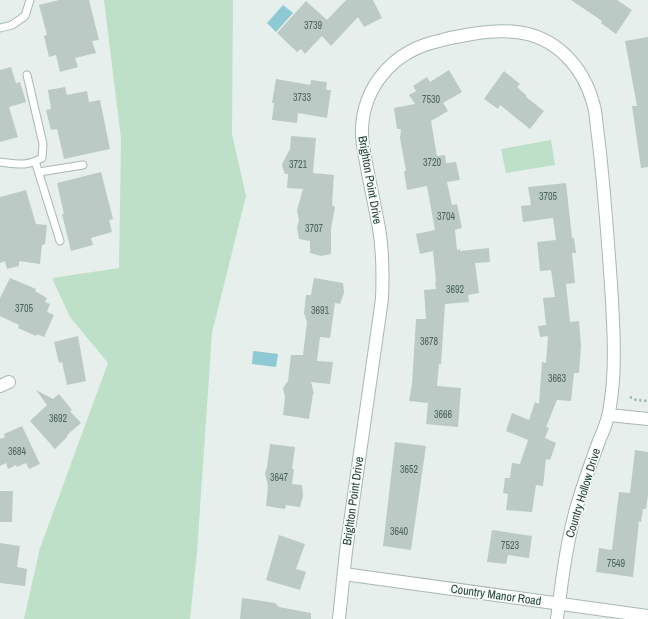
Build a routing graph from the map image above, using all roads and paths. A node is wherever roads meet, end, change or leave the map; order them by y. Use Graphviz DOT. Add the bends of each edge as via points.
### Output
graph roads {
  1 [pos="30,0"];
  2 [pos="0,28"];
  3 [pos="27,76"];
  4 [pos="35,161"];
  5 [pos="0,162"];
  6 [pos="83,165"];
  7 [pos="39,172"];
  8 [pos="60,241"];
  9 [pos="630,397"];
  10 [pos="648,401"];
  11 [pos="609,415"];
  12 [pos="648,419"];
  13 [pos="344,574"];
  14 [pos="559,604"];
  15 [pos="648,616"];
  16 [pos="339,619"];
  17 [pos="557,619"];
  1 -- 2 [label="lane" via="25,16 12,25"];
  3 -- 4 [label="lane" via="43,144 42,158"];
  4 -- 5 [label="lane" via="32,164"];
  4 -- 7 [label="lane"];
  6 -- 7 [label="lane"];
  7 -- 8 [label="lane"];
  9 -- 10 [label="path"];
  11 -- 12 [label="street"];
  11 -- 13 [label="street, Brighton Point Drive" via="615,343 609,249 594,104 586,82 574,63 557,47 541,38 524,33 505,30 486,32 420,46 400,57 383,73 370,92 364,110 363,147 379,229 383,276"];
  11 -- 14 [label="street, Country Hollow Drive" via="579,500 568,541"];
  13 -- 14 [label="street, Country Manor Road"];
  13 -- 16 [label="street, Brighton Point Drive"];
  14 -- 15 [label="street, Country Manor Road"];
  14 -- 17 [label="street, Country Hollow Drive"];
}
